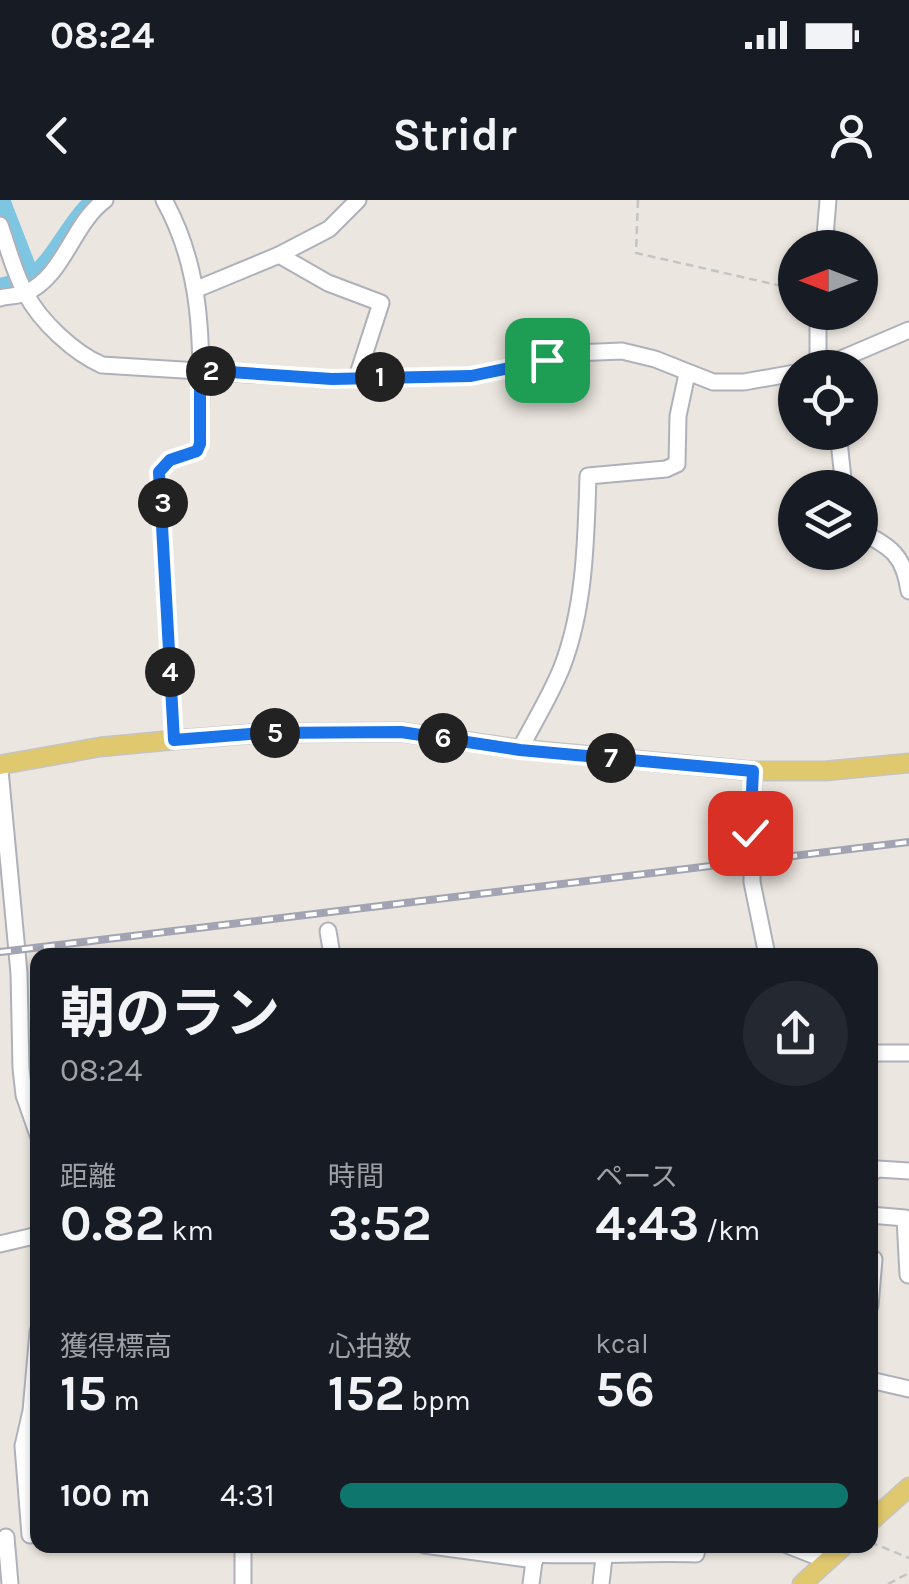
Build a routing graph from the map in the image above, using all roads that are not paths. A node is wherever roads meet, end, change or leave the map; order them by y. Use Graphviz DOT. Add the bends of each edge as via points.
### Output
graph roads {
  1 [pos="105,200"];
  2 [pos="164,200"];
  3 [pos="358,200"];
  4 [pos="828,200"];
  5 [pos="0,225"];
  6 [pos="826,230"];
  7 [pos="280,255"];
  8 [pos="22,285"];
  9 [pos="198,289"];
  10 [pos="0,298"];
  11 [pos="909,330"];
  12 [pos="862,350"];
  13 [pos="200,370"];
  14 [pos="686,374"];
  15 [pos="778,376"];
  16 [pos="356,377"];
  17 [pos="878,541"];
  18 [pos="909,591"];
  19 [pos="174,740"];
  20 [pos="520,750"];
  21 [pos="909,763"];
  22 [pos="0,767"];
  23 [pos="753,771"];
  24 [pos="328,931"];
  25 [pos="331,948"];
  26 [pos="766,948"];
  27 [pos="878,1053"];
  28 [pos="909,1053"];
  29 [pos="30,1090"];
  30 [pos="878,1168"];
  31 [pos="909,1172"];
  32 [pos="878,1216"];
  33 [pos="30,1237"];
  34 [pos="0,1244"];
  35 [pos="907,1254"];
  36 [pos="878,1266"];
  37 [pos="878,1270"];
  38 [pos="908,1276"];
  39 [pos="878,1382"];
  40 [pos="909,1389"];
  41 [pos="30,1414"];
  42 [pos="909,1487"];
  43 [pos="30,1503"];
  44 [pos="878,1515"];
  45 [pos="30,1535"];
  46 [pos="3,1537"];
  47 [pos="243,1553"];
  48 [pos="535,1553"];
  49 [pos="636,1553"];
  50 [pos="670,1553"];
  51 [pos="696,1553"];
  52 [pos="822,1555"];
  53 [pos="604,1557"];
  54 [pos="10,1584"];
  55 [pos="243,1584"];
  56 [pos="531,1584"];
  57 [pos="602,1584"];
  58 [pos="802,1584"];
  1 -- 8 [label="street" via="91,210 56,267"];
  2 -- 9 [label="street" via="181,230"];
  3 -- 7 [label="street" via="328,229"];
  4 -- 6 [label="street"];
  5 -- 8 [label="street"];
  7 -- 9 [label="street"];
  7 -- 16 [label="street" via="381,304"];
  8 -- 10 [label="street"];
  8 -- 13 [label="street" via="38,312 102,366"];
  9 -- 13 [label="street"];
  11 -- 12 [label="street"];
  13 -- 16 [label="street"];
  13 -- 19 [label="street" via="200,444 159,472"];
  14 -- 15 [label="street" via="713,382"];
  14 -- 16 [label="street" via="655,359 596,350 471,376"];
  14 -- 20 [label="street" via="677,464 588,476 582,582 563,665"];
  17 -- 18 [label="street" via="901,559"];
  19 -- 20 [label="main road" via="401,732"];
  19 -- 22 [label="main road"];
  20 -- 23 [label="main road"];
  21 -- 23 [label="main road"];
  22 -- 29 [label="street" via="21,1068"];
  23 -- 26 [label="street" via="752,882"];
  24 -- 25 [label="street"];
  27 -- 28 [label="street"];
  30 -- 31 [label="street"];
  32 -- 35 [label="street" via="905,1218"];
  33 -- 34 [label="street"];
  35 -- 36 [label="street"];
  35 -- 38 [label="street"];
  37 -- 38 [label="street"];
  39 -- 40 [label="street"];
  41 -- 43 [label="street" via="23,1446"];
  42 -- 44 [label="main road"];
  45 -- 46 [label="street"];
  46 -- 54 [label="street"];
  47 -- 55 [label="street"];
  48 -- 53 [label="street"];
  48 -- 56 [label="street"];
  49 -- 53 [label="street"];
  50 -- 51 [label="street"];
  52 -- 58 [label="main road"];
  53 -- 57 [label="street"];
}
